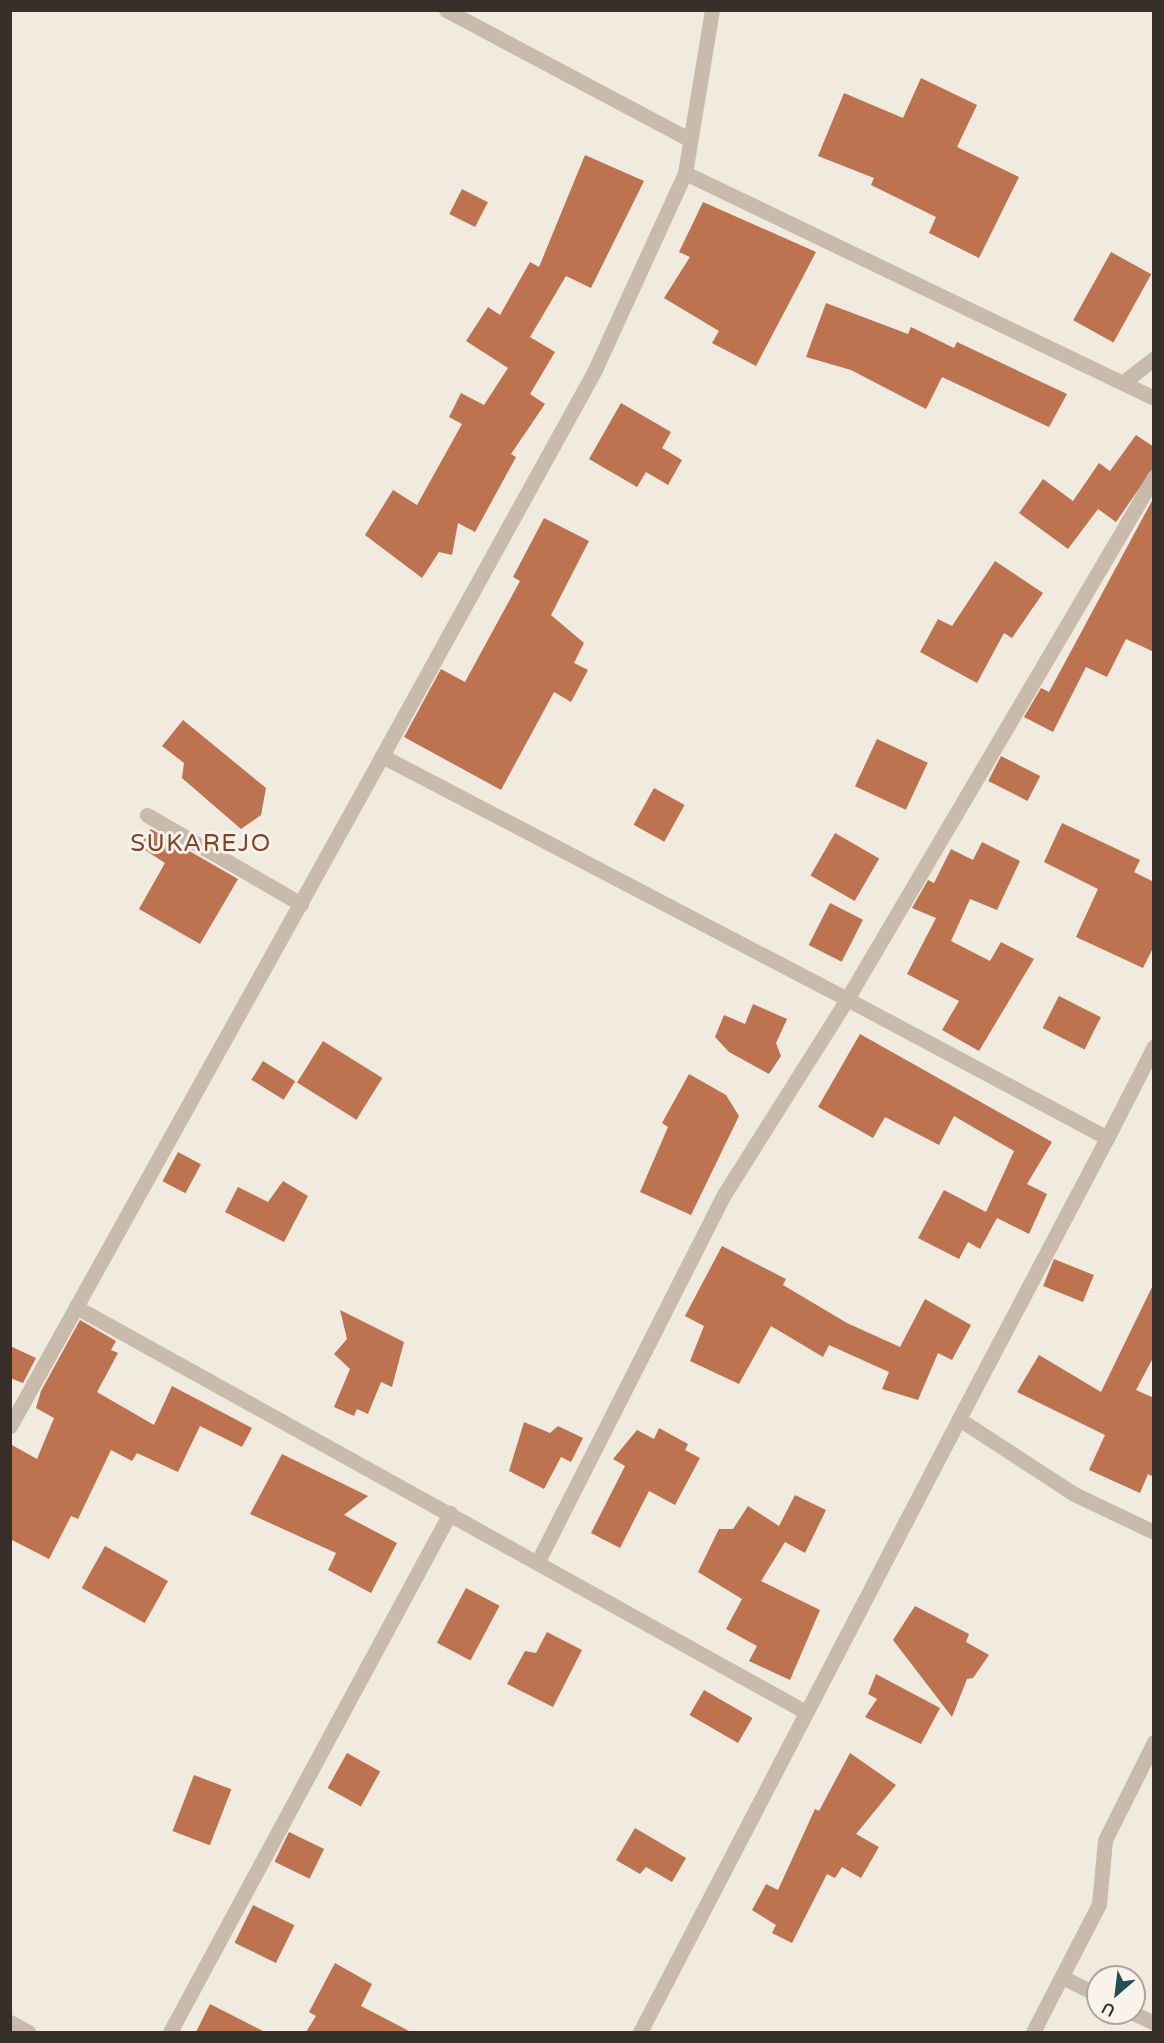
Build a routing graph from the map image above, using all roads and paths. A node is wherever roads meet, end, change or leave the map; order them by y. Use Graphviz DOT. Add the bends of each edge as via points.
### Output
graph roads {
  1 [pos="446,10"];
  2 [pos="712,10"];
  3 [pos="687,138"];
  4 [pos="685,173"];
  5 [pos="1154,358"];
  6 [pos="1125,381"];
  7 [pos="1147,394"];
  8 [pos="1154,477"];
  9 [pos="382,756"];
  10 [pos="147,815"];
  11 [pos="301,904"];
  12 [pos="847,999"];
  13 [pos="1154,1046"];
  14 [pos="1107,1138"];
  15 [pos="76,1308"];
  16 [pos="958,1419"];
  17 [pos="10,1426"];
  18 [pos="450,1513"];
  19 [pos="1154,1532"];
  20 [pos="538,1561"];
  21 [pos="804,1711"];
  22 [pos="1154,1742"];
  23 [pos="1062,1977"];
  24 [pos="1086,1989"];
  25 [pos="10,2022"];
  26 [pos="28,2032"];
  27 [pos="170,2032"];
  28 [pos="640,2032"];
  29 [pos="1034,2032"];
  1 -- 3 [label="street"];
  2 -- 3 [label="street"];
  3 -- 4 [label="street"];
  4 -- 6 [label="street"];
  4 -- 9 [label="street" via="595,370"];
  5 -- 6 [label="street"];
  6 -- 7 [label="street"];
  8 -- 12 [label="street"];
  9 -- 11 [label="street"];
  9 -- 12 [label="street"];
  10 -- 11 [label="street"];
  11 -- 15 [label="street"];
  12 -- 14 [label="street"];
  12 -- 20 [label="street" via="725,1193"];
  13 -- 14 [label="street"];
  14 -- 16 [label="street"];
  15 -- 17 [label="street"];
  15 -- 18 [label="street"];
  16 -- 19 [label="street" via="1074,1494"];
  16 -- 21 [label="street"];
  18 -- 20 [label="street"];
  18 -- 27 [label="street"];
  20 -- 21 [label="street"];
  21 -- 28 [label="street"];
  22 -- 23 [label="street" via="1105,1840 1099,1904"];
  23 -- 24 [label="street"];
  23 -- 29 [label="street"];
  25 -- 26 [label="street"];
}
